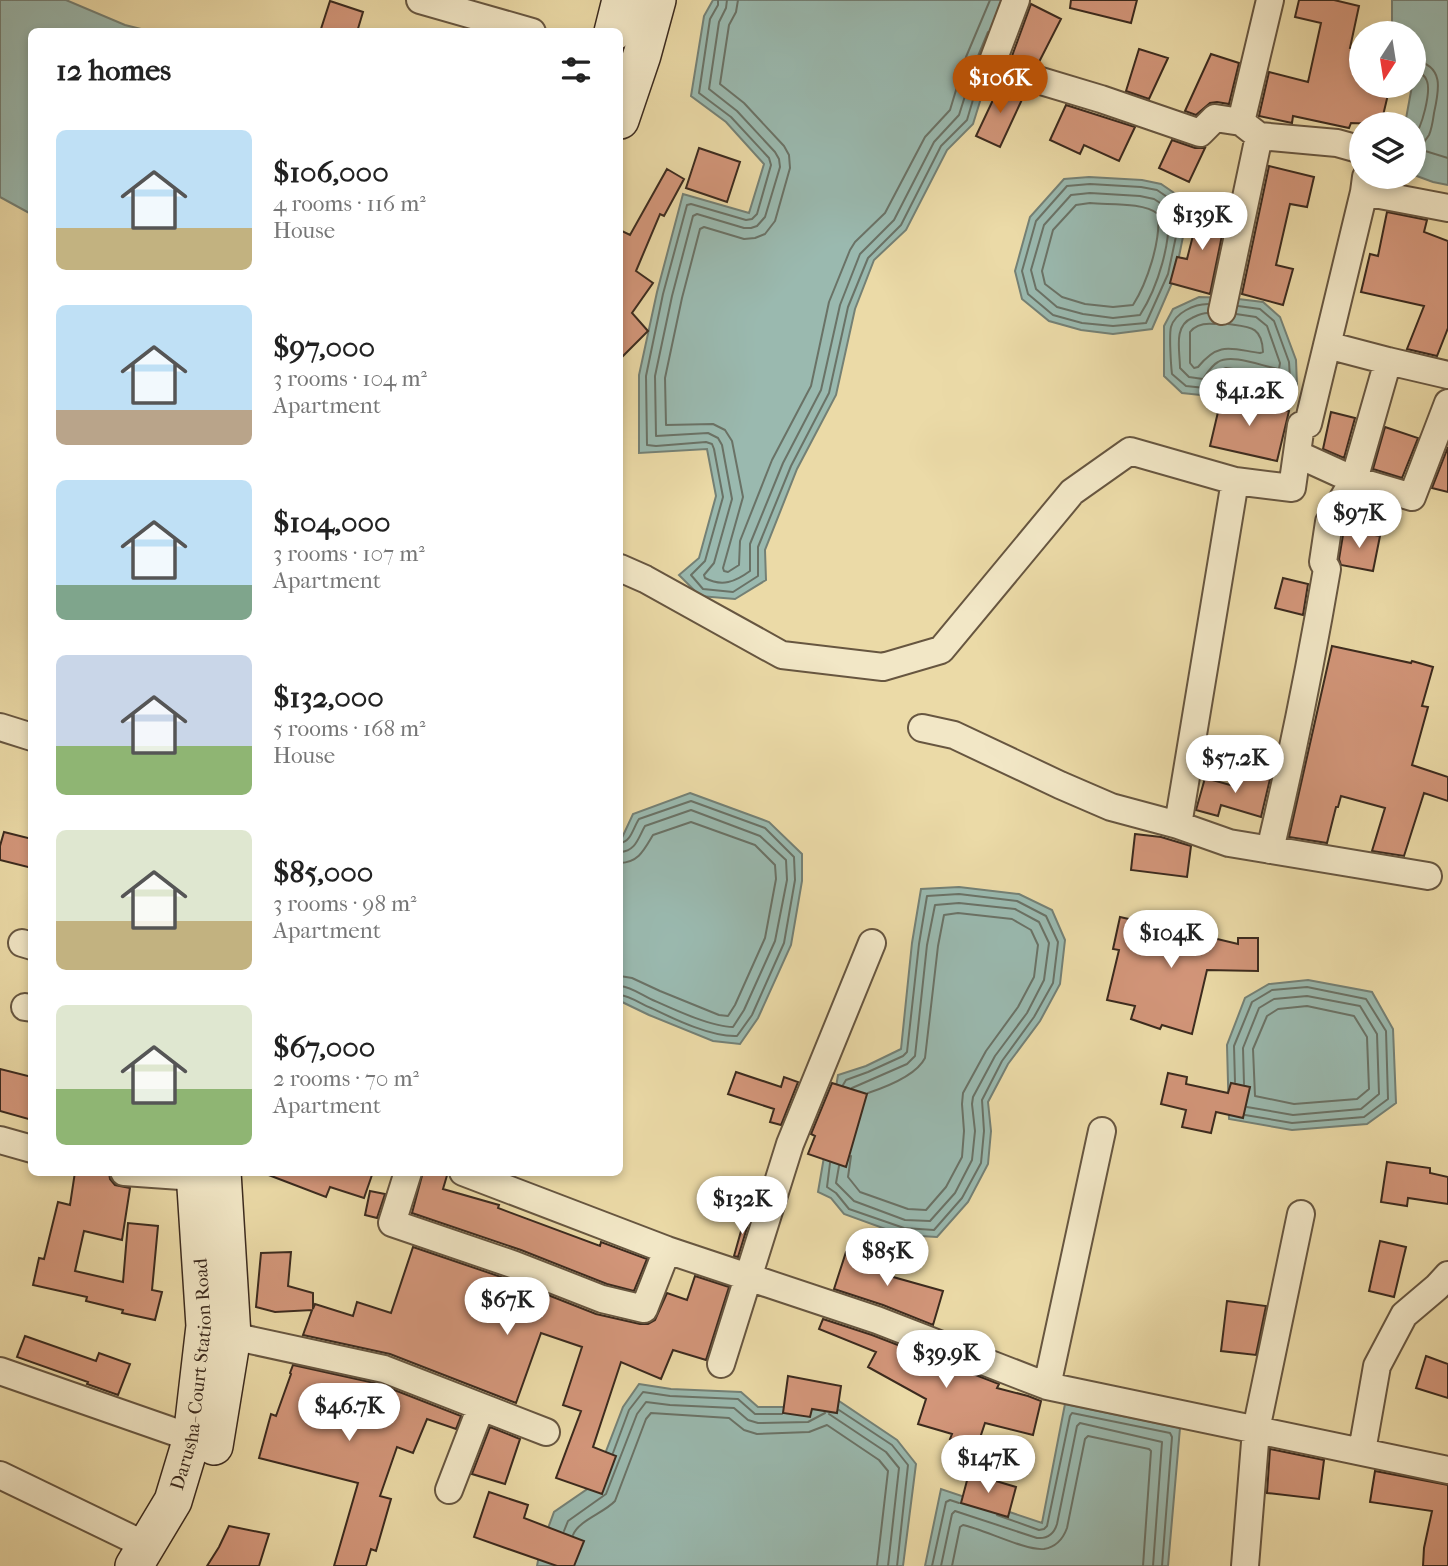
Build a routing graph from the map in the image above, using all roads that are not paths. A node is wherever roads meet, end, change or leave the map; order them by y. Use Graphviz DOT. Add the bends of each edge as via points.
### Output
graph roads {
  1 [pos="420,0"];
  2 [pos="621,0"];
  3 [pos="657,0"];
  4 [pos="1016,0"];
  5 [pos="1270,0"];
  6 [pos="517,28"];
  7 [pos="614,28"];
  8 [pos="623,111"];
  9 [pos="1250,129"];
  10 [pos="1349,146"];
  11 [pos="1364,189"];
  12 [pos="1379,189"];
  13 [pos="1448,208"];
  14 [pos="1222,311"];
  15 [pos="1327,345"];
  16 [pos="1388,361"];
  17 [pos="1448,375"];
  18 [pos="1448,403"];
  19 [pos="1297,454"];
  20 [pos="1354,480"];
  21 [pos="1235,481"];
  22 [pos="623,569"];
  23 [pos="0,727"];
  24 [pos="922,728"];
  25 [pos="28,736"];
  26 [pos="1178,825"];
  27 [pos="1270,850"];
  28 [pos="1428,876"];
  29 [pos="872,943"];
  30 [pos="1101,1131"];
  31 [pos="0,1140"];
  32 [pos="28,1148"];
  33 [pos="209,1176"];
  34 [pos="209,1176"];
  35 [pos="407,1176"];
  36 [pos="473,1176"];
  37 [pos="1300,1214"];
  38 [pos="667,1250"];
  39 [pos="1448,1275"];
  40 [pos="748,1277"];
  41 [pos="232,1336"];
  42 [pos="722,1364"];
  43 [pos="0,1371"];
  44 [pos="1048,1386"];
  45 [pos="481,1407"];
  46 [pos="1256,1430"];
  47 [pos="546,1432"];
  48 [pos="192,1438"];
  49 [pos="1362,1451"];
  50 [pos="1448,1470"];
  51 [pos="0,1475"];
  52 [pos="449,1490"];
  53 [pos="148,1559"];
  54 [pos="1245,1566"];
  1 -- 6 [label="street"];
  2 -- 7 [label="street"];
  3 -- 8 [label="street"];
  4 -- 9 [label="street" via="991,66 1200,134 1215,118"];
  5 -- 9 [label="street"];
  9 -- 10 [label="street"];
  9 -- 14 [label="street"];
  11 -- 15 [label="street"];
  12 -- 13 [label="street"];
  15 -- 16 [label="street"];
  15 -- 19 [label="street" via="1308,424 1301,425"];
  16 -- 17 [label="street"];
  16 -- 20 [label="street"];
  18 -- 20 [label="street" via="1412,497"];
  19 -- 20 [label="street"];
  19 -- 21 [label="street" via="1292,488"];
  20 -- 27 [label="street" via="1329,522 1323,562 1327,569"];
  21 -- 22 [label="street" via="1130,451 1072,492 941,649 883,667 782,655"];
  21 -- 26 [label="street"];
  23 -- 25 [label="street"];
  24 -- 26 [label="street" via="954,735 1111,807"];
  26 -- 27 [label="street" via="1229,843"];
  27 -- 28 [label="street"];
  29 -- 40 [label="street" via="790,1144"];
  30 -- 44 [label="street"];
  31 -- 32 [label="street"];
  33 -- 41 [label="street, Darusha- Court Station Road"];
  34 -- 48 [label="street, Darusha- Court Station Road" via="205,1326"];
  35 -- 38 [label="street" via="392,1223 602,1299 644,1309"];
  36 -- 38 [label="street"];
  37 -- 46 [label="street"];
  38 -- 40 [label="street"];
  39 -- 49 [label="street" via="1404,1315 1377,1366"];
  40 -- 42 [label="street"];
  40 -- 44 [label="street" via="877,1320"];
  41 -- 45 [label="street" via="384,1369"];
  41 -- 53 [label="street, Darusha- Court Station Road" via="216,1441 194,1510"];
  43 -- 48 [label="street"];
  44 -- 46 [label="street"];
  45 -- 47 [label="street"];
  45 -- 52 [label="street"];
  46 -- 49 [label="street"];
  46 -- 54 [label="street"];
  48 -- 53 [label="street, Darusha- Court Station Road" via="173,1501"];
  49 -- 50 [label="street"];
  51 -- 53 [label="street"];
}
